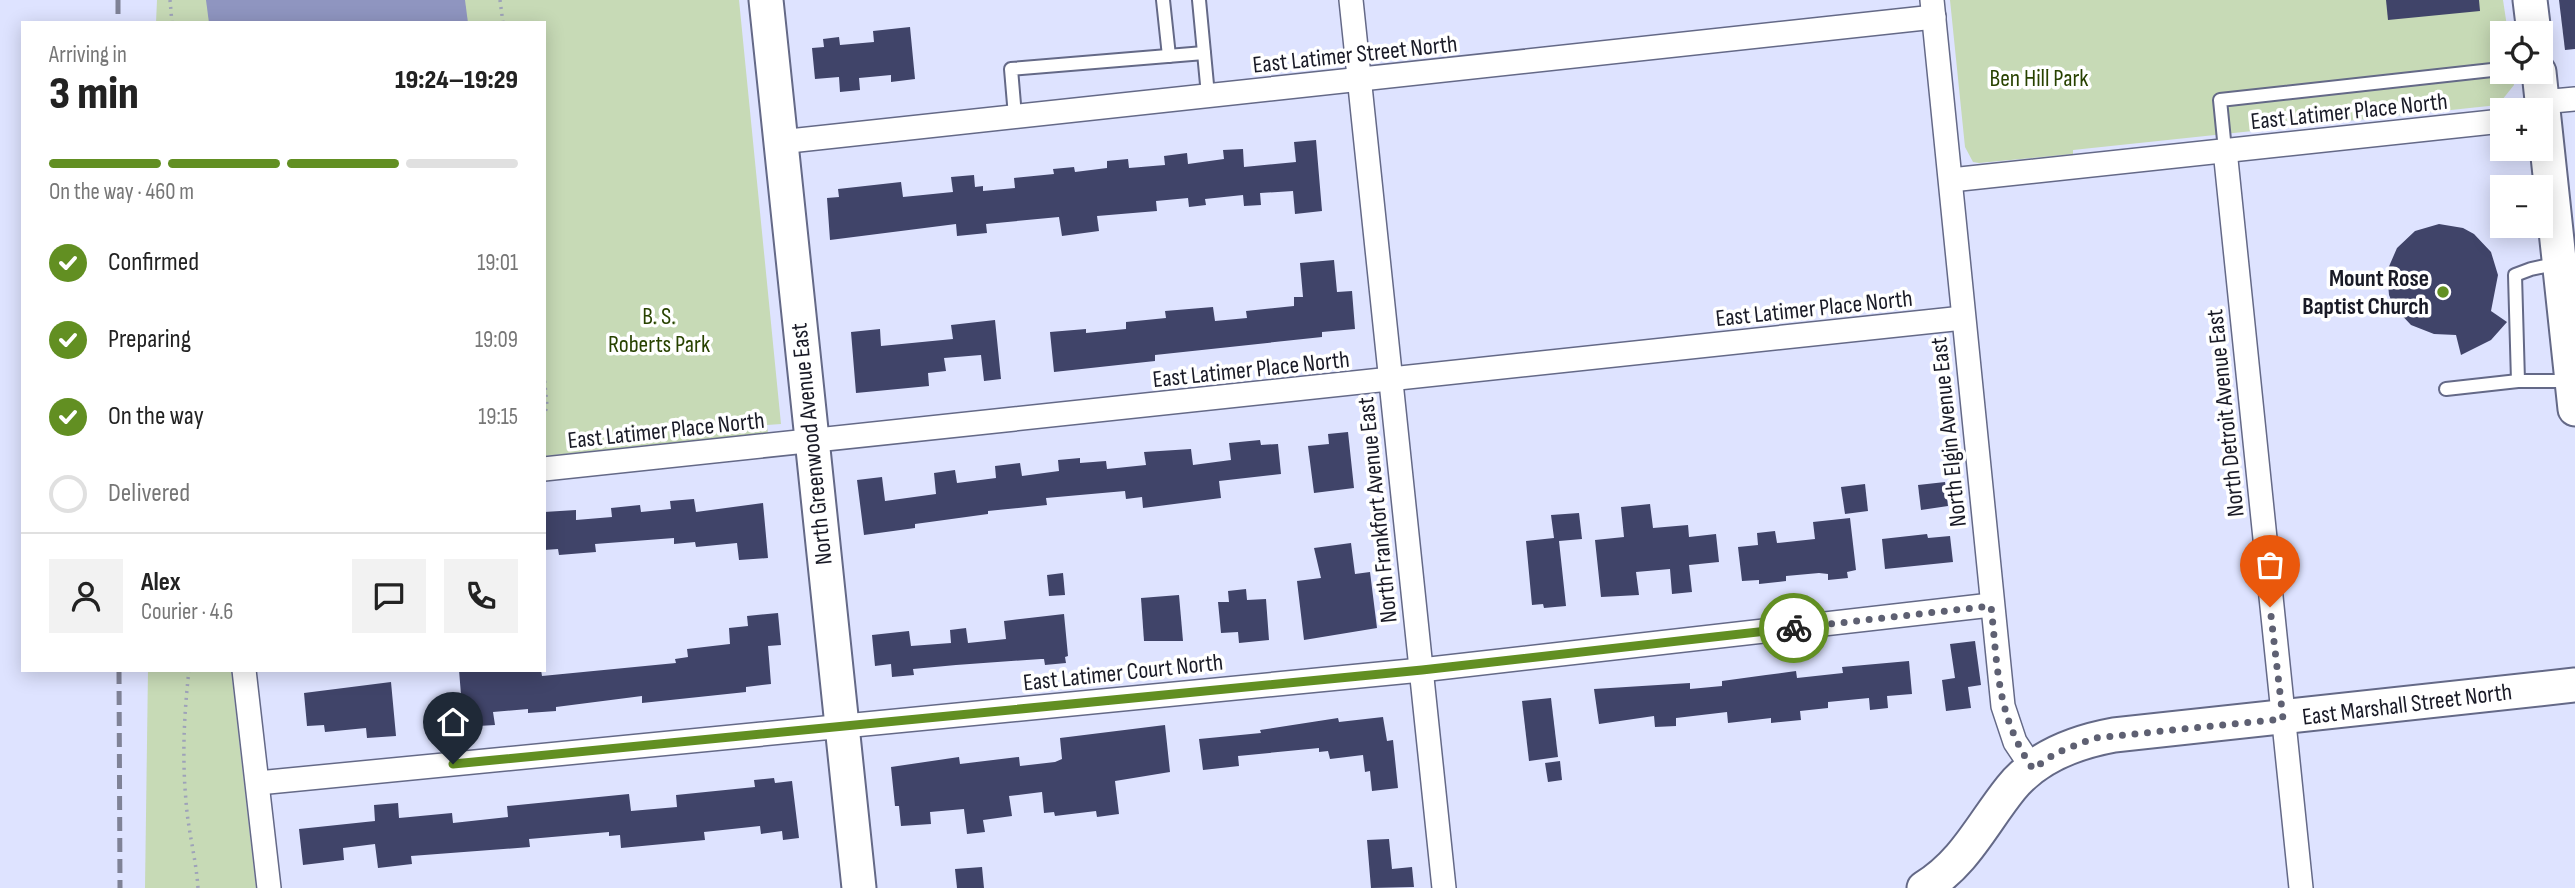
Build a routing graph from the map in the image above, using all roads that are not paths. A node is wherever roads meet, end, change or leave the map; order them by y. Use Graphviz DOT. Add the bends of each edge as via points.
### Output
graph roads {
  1 [pos="766,0"];
  2 [pos="1163,0"];
  3 [pos="1199,0"];
  4 [pos="1351,0"];
  5 [pos="2530,0"];
  6 [pos="1933,9"];
  7 [pos="2533,21"];
  8 [pos="1204,53"];
  9 [pos="1169,56"];
  10 [pos="2490,70"];
  11 [pos="1359,81"];
  12 [pos="1208,95"];
  13 [pos="2575,99"];
  14 [pos="2553,101"];
  15 [pos="1015,116"];
  16 [pos="2490,122"];
  17 [pos="780,142"];
  18 [pos="2225,150"];
  19 [pos="2548,161"];
  20 [pos="1951,180"];
  21 [pos="2559,263"];
  22 [pos="1963,318"];
  23 [pos="1390,381"];
  24 [pos="2518,381"];
  25 [pos="2446,389"];
  26 [pos="2573,395"];
  27 [pos="811,441"];
  28 [pos="546,469"];
  29 [pos="1991,606"];
  30 [pos="1422,670"];
  31 [pos="244,672"];
  32 [pos="2575,685"];
  33 [pos="2283,719"];
  34 [pos="841,726"];
  35 [pos="2033,769"];
  36 [pos="258,783"];
  37 [pos="269,888"];
  38 [pos="859,888"];
  39 [pos="1444,888"];
  40 [pos="1924,888"];
  41 [pos="2301,888"];
  1 -- 17 [label="street, North Greenwood Avenue East"];
  2 -- 9 [label="lane"];
  3 -- 8 [label="lane"];
  4 -- 11 [label="street, North Frankfort Avenue East"];
  5 -- 7 [label="street"];
  6 -- 11 [label="street, East Latimer Street North"];
  6 -- 20 [label="street, North Elgin Avenue East"];
  8 -- 9 [label="lane"];
  8 -- 12 [label="lane"];
  9 -- 15 [label="lane" via="1011,69"];
  10 -- 18 [label="lane, North Detroit Avenue East" via="2220,100"];
  11 -- 12 [label="street, East Latimer Street North"];
  11 -- 23 [label="street, North Frankfort Avenue East"];
  12 -- 15 [label="street, East Latimer Street North"];
  13 -- 14 [label="street"];
  15 -- 17 [label="street, East Latimer Street North"];
  16 -- 18 [label="street, East Latimer Place North"];
  17 -- 27 [label="street, North Greenwood Avenue East"];
  18 -- 20 [label="street, East Latimer Place North"];
  18 -- 33 [label="street, North Detroit Avenue East"];
  19 -- 21 [label="street"];
  20 -- 22 [label="street, North Elgin Avenue East"];
  21 -- 24 [label="lane" via="2515,275"];
  21 -- 26 [label="street"];
  22 -- 23 [label="street, East Latimer Place North"];
  22 -- 29 [label="street, North Elgin Avenue East"];
  23 -- 27 [label="street, East Latimer Place North"];
  23 -- 30 [label="street, North Frankfort Avenue East"];
  24 -- 25 [label="lane"];
  24 -- 26 [label="lane"];
  27 -- 28 [label="street, East Latimer Place North"];
  27 -- 34 [label="street, North Greenwood Avenue East"];
  29 -- 30 [label="street, East Latimer Court North"];
  29 -- 35 [label="street, North Elgin Avenue East" via="2003,706 2015,742"];
  30 -- 34 [label="street, East Latimer Court North"];
  30 -- 39 [label="street, North Frankfort Avenue East"];
  31 -- 36 [label="street"];
  32 -- 33 [label="street, East Marshall Street North"];
  33 -- 35 [label="street, East Marshall Street North" via="2094,738 2056,753"];
  33 -- 41 [label="street, North Detroit Avenue East"];
  34 -- 36 [label="street, East Latimer Court North"];
  34 -- 38 [label="street, North Greenwood Avenue East"];
  35 -- 40 [label="street, East Marshall Street North" via="2013,786 1958,862"];
  36 -- 37 [label="street"];
}
